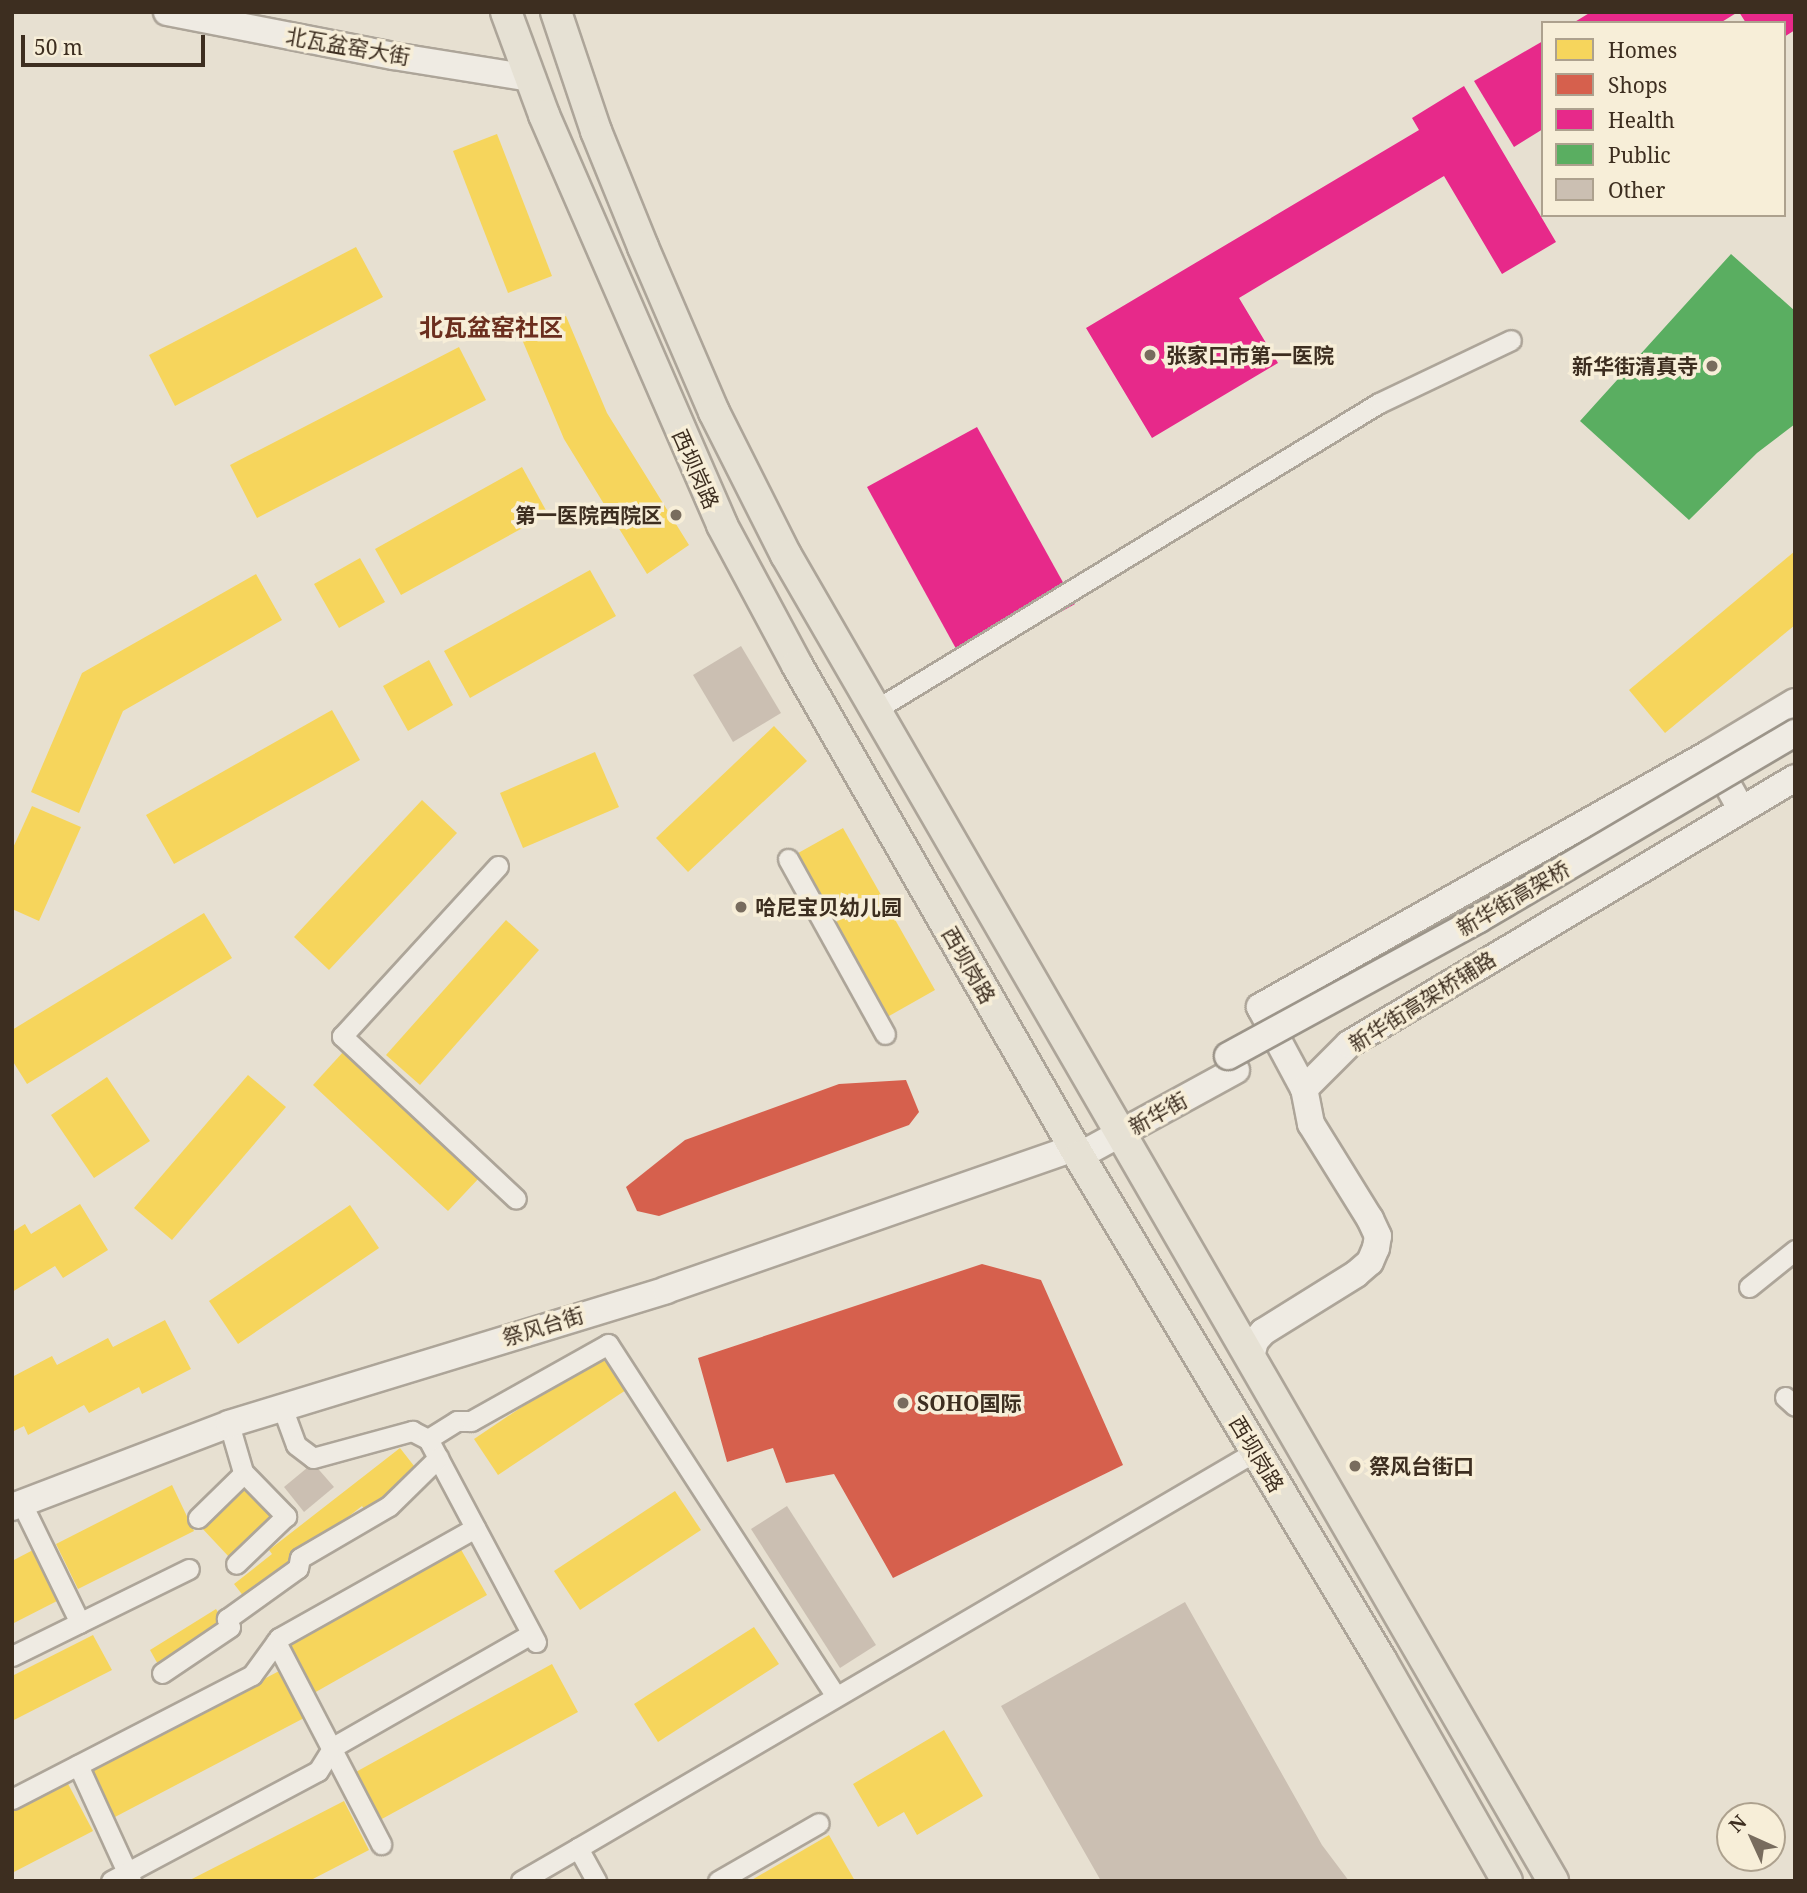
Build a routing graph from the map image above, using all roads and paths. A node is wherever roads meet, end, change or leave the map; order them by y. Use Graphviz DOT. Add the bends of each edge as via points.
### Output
graph roads {
  1 [pos="167,12"];
  2 [pos="506,12"];
  3 [pos="556,12"];
  4 [pos="572,59"];
  5 [pos="530,78"];
  6 [pos="1511,340"];
  7 [pos="1795,702"];
  8 [pos="875,710"];
  9 [pos="1795,733"];
  10 [pos="1795,749"];
  11 [pos="1710,753"];
  12 [pos="1795,778"];
  13 [pos="1741,809"];
  14 [pos="788,859"];
  15 [pos="498,866"];
  16 [pos="885,1034"];
  17 [pos="1232,1063"];
  18 [pos="1304,1089"];
  19 [pos="1118,1126"];
  20 [pos="1074,1148"];
  21 [pos="516,1199"];
  22 [pos="1795,1250"];
  23 [pos="1749,1287"];
  24 [pos="1251,1357"];
  25 [pos="282,1407"];
  26 [pos="229,1424"];
  27 [pos="428,1439"];
  28 [pos="1256,1451"];
  29 [pos="438,1458"];
  30 [pos="244,1473"];
  31 [pos="17,1505"];
  32 [pos="198,1518"];
  33 [pos="475,1528"];
  34 [pos="236,1564"];
  35 [pos="189,1569"];
  36 [pos="80,1623"];
  37 [pos="276,1642"];
  38 [pos="12,1656"];
  39 [pos="162,1673"];
  40 [pos="835,1695"];
  41 [pos="333,1747"];
  42 [pos="78,1765"];
  43 [pos="12,1799"];
  44 [pos="819,1823"];
  45 [pos="381,1844"];
  46 [pos="578,1848"];
  47 [pos="123,1878"];
  48 [pos="522,1881"];
  49 [pos="596,1881"];
  50 [pos="718,1881"];
  51 [pos="1507,1881"];
  52 [pos="1553,1881"];
  1 -- 5 [label="main road, 北瓦盆窑大街"];
  2 -- 5 [label="main road, 西坝岗路"];
  3 -- 4 [label="main road, 西坝岗路"];
  4 -- 5 [label="main road"];
  4 -- 8 [label="main road, 西坝岗路" via="643,247 714,412 786,555"];
  5 -- 20 [label="main road, 西坝岗路" via="650,367 722,525"];
  6 -- 8 [label="street" via="1379,403"];
  7 -- 11 [label="main road"];
  8 -- 19 [label="main road, 西坝岗路"];
  9 -- 17 [label="main road, 新华街高架桥, bridge"];
  10 -- 17 [label="main road, 新华街高架桥" via="1490,929"];
  11 -- 13 [label="main road"];
  11 -- 18 [label="main road" via="1260,1007"];
  12 -- 13 [label="main road, 新华街高架桥辅路"];
  13 -- 18 [label="main road, 新华街高架桥辅路" via="1349,1044"];
  14 -- 16 [label="street"];
  15 -- 21 [label="street" via="342,1036"];
  17 -- 19 [label="main road, 新华街"];
  18 -- 24 [label="main road" via="1311,1124 1370,1219 1378,1236 1376,1248 1370,1262 1356,1274 1263,1332"];
  19 -- 20 [label="main road, 新华街"];
  19 -- 24 [label="main road, 西坝岗路"];
  20 -- 25 [label="main road, 祭风台街" via="666,1290"];
  20 -- 28 [label="main road, 西坝岗路"];
  22 -- 23 [label="street"];
  24 -- 52 [label="main road, 西坝岗路"];
  25 -- 26 [label="main road, 祭风台街"];
  25 -- 27 [label="street" via="296,1445 313,1458 412,1431"];
  26 -- 30 [label="street"];
  26 -- 31 [label="main road, 祭风台街"];
  27 -- 29 [label="street"];
  27 -- 40 [label="street" via="457,1421 471,1421 608,1344"];
  28 -- 40 [label="street"];
  28 -- 51 [label="main road, 西坝岗路"];
  29 -- 33 [label="street"];
  29 -- 39 [label="street" via="388,1506 300,1558 298,1568 228,1619 230,1628"];
  30 -- 32 [label="street"];
  30 -- 34 [label="street" via="286,1516"];
  31 -- 36 [label="street"];
  33 -- 37 [label="street"];
  33 -- 41 [label="street" via="533,1638"];
  35 -- 36 [label="street"];
  36 -- 38 [label="street"];
  37 -- 41 [label="street"];
  37 -- 42 [label="street" via="252,1675"];
  40 -- 46 [label="street"];
  41 -- 45 [label="street"];
  41 -- 47 [label="street" via="318,1772"];
  42 -- 43 [label="street"];
  42 -- 47 [label="street"];
  44 -- 50 [label="street"];
  46 -- 48 [label="street"];
  46 -- 49 [label="street"];
}
